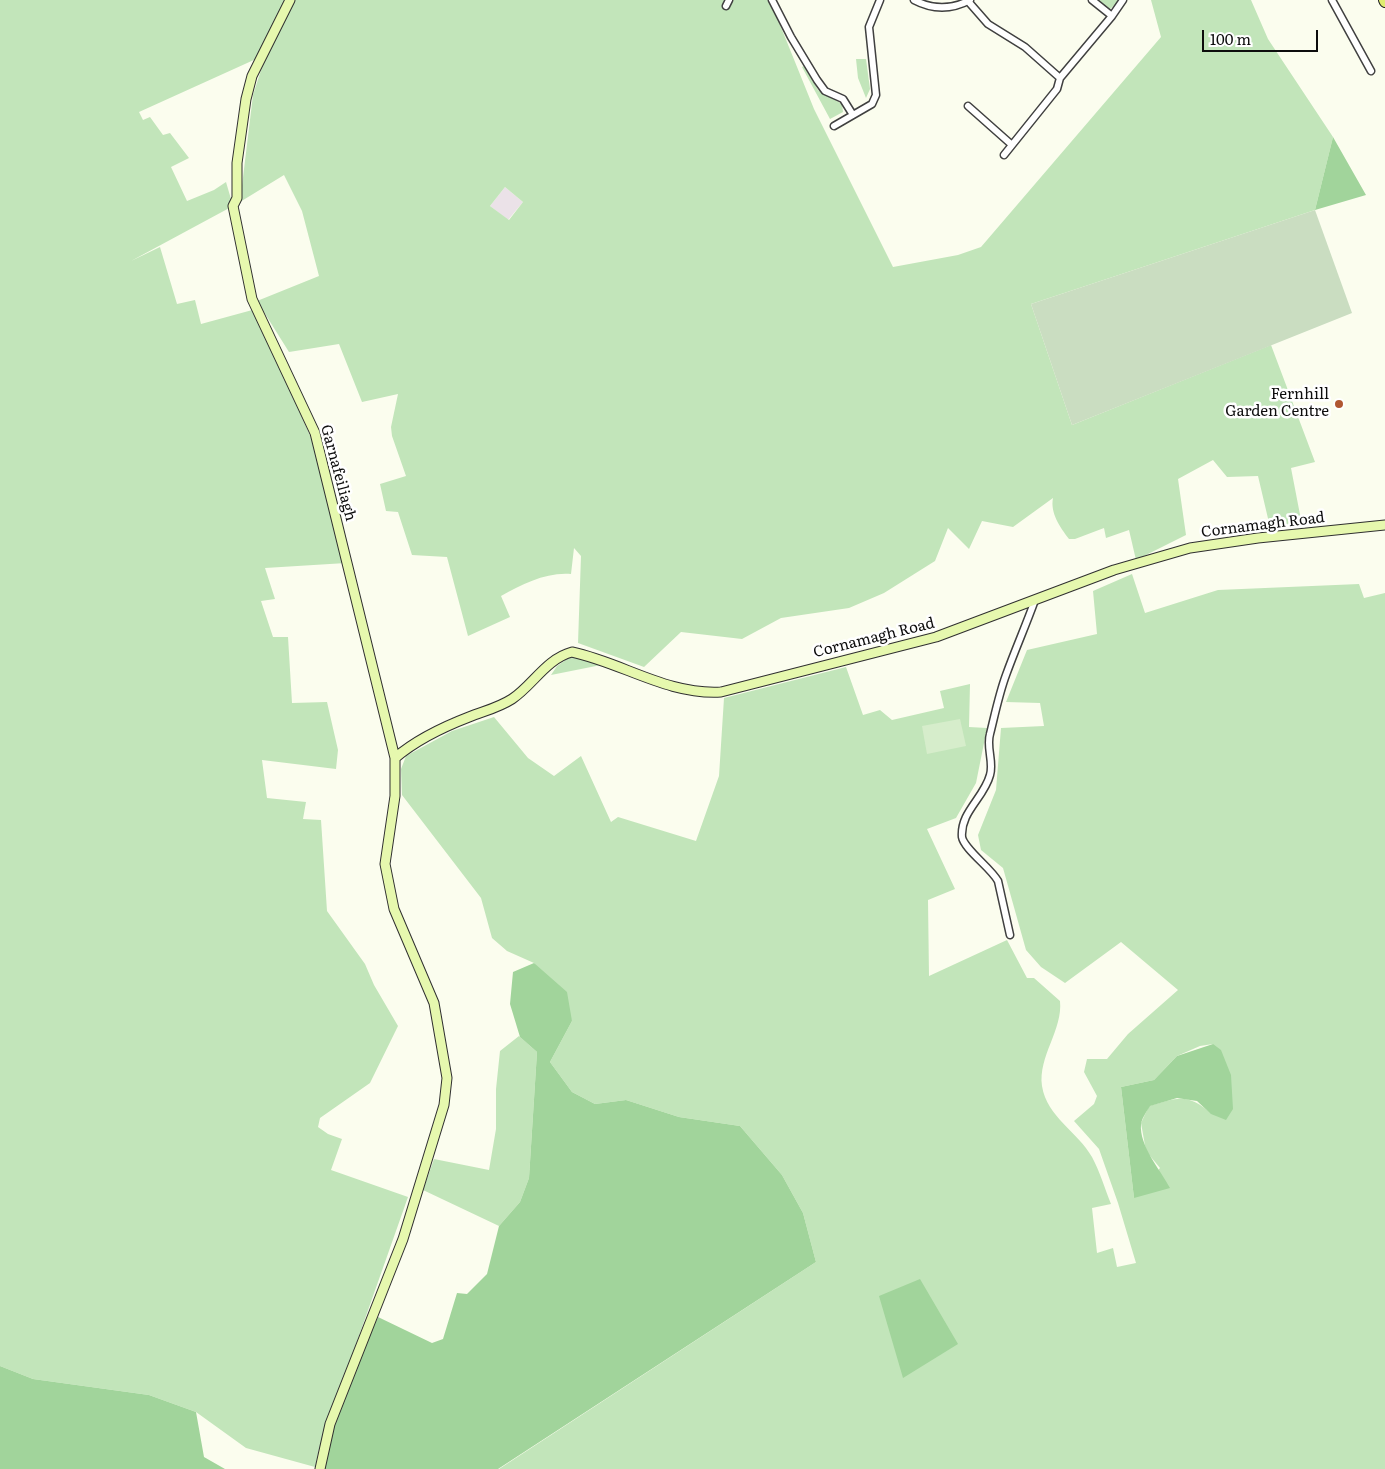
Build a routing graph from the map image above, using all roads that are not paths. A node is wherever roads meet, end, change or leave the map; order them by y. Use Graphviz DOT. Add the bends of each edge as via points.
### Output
graph roads {
  1 [pos="290,0"];
  2 [pos="772,0"];
  3 [pos="880,0"];
  4 [pos="914,0"];
  5 [pos="969,0"];
  6 [pos="1092,0"];
  7 [pos="1123,0"];
  8 [pos="1332,0"];
  9 [pos="1112,16"];
  10 [pos="1371,71"];
  11 [pos="1060,78"];
  12 [pos="968,106"];
  13 [pos="853,115"];
  14 [pos="834,126"];
  15 [pos="1012,145"];
  16 [pos="1004,155"];
  17 [pos="1385,525"];
  18 [pos="1035,600"];
  19 [pos="395,758"];
  20 [pos="1010,935"];
  21 [pos="320,1469"];
  1 -- 19 [label="street, Garnafeiliagh" via="252,76 237,163 237,198 233,206 252,299 315,432"];
  2 -- 13 [label="street" via="816,80 825,90 843,99"];
  3 -- 13 [label="street" via="869,27 876,95 872,104"];
  4 -- 5 [label="street" via="938,8 952,7"];
  5 -- 11 [label="street" via="988,24 1025,47"];
  6 -- 9 [label="street"];
  7 -- 9 [label="street"];
  8 -- 10 [label="street"];
  9 -- 11 [label="street"];
  11 -- 15 [label="street" via="1057,89"];
  12 -- 15 [label="street"];
  13 -- 14 [label="street"];
  15 -- 16 [label="street"];
  17 -- 18 [label="street, Cornamagh Road" via="1190,548 1114,570"];
  18 -- 19 [label="street, Cornamagh Road" via="936,638 721,692 706,693 673,687 572,652 561,655 499,707 455,723 408,746"];
  18 -- 20 [label="street" via="1001,689 989,736 990,776 963,825 962,839 998,881"];
  19 -- 21 [label="street, Garnafeiliagh" via="396,796 385,864 394,909 434,1003 447,1078 444,1105 403,1239 330,1424"];
}
